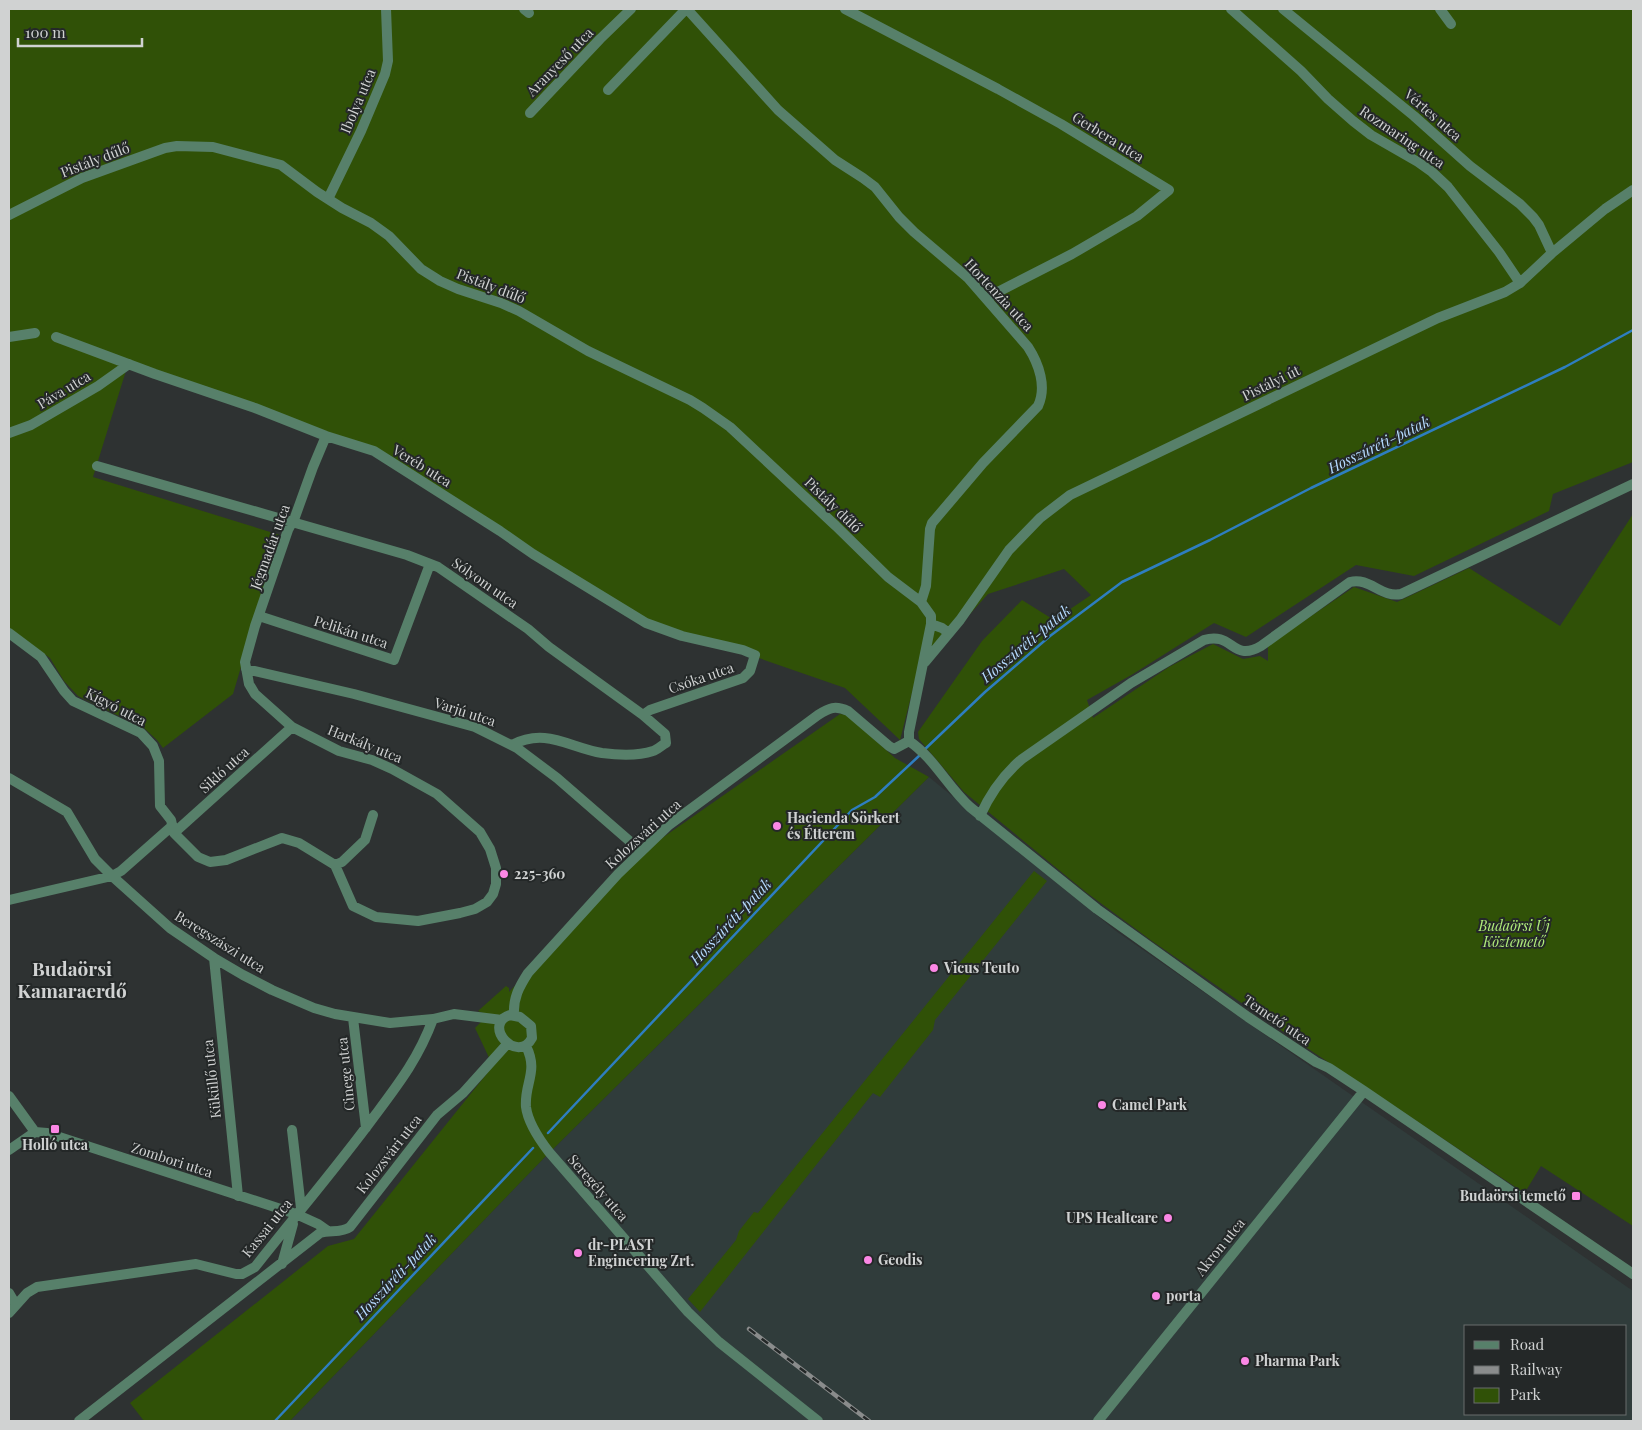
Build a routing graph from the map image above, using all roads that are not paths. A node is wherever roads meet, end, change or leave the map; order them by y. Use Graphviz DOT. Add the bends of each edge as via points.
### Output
graph roads {
  1 [pos="386,9"];
  2 [pos="631,9"];
  3 [pos="686,9"];
  4 [pos="845,9"];
  5 [pos="1231,9"];
  6 [pos="1283,9"];
  7 [pos="1440,9"];
  8 [pos="1451,24"];
  9 [pos="608,90"];
  10 [pos="530,113"];
  11 [pos="1633,190"];
  12 [pos="328,199"];
  13 [pos="9,215"];
  14 [pos="1552,252"];
  15 [pos="1520,283"];
  16 [pos="988,300"];
  17 [pos="35,333"];
  18 [pos="56,336"];
  19 [pos="9,337"];
  20 [pos="129,364"];
  21 [pos="9,433"];
  22 [pos="326,436"];
  23 [pos="97,466"];
  24 [pos="1633,484"];
  25 [pos="293,523"];
  26 [pos="430,564"];
  27 [pos="921,602"];
  28 [pos="259,616"];
  29 [pos="931,624"];
  30 [pos="9,633"];
  31 [pos="949,633"];
  32 [pos="755,655"];
  33 [pos="924,662"];
  34 [pos="246,669"];
  35 [pos="643,715"];
  36 [pos="292,727"];
  37 [pos="909,741"];
  38 [pos="512,745"];
  39 [pos="9,778"];
  40 [pos="373,815"];
  41 [pos="980,816"];
  42 [pos="173,830"];
  43 [pos="641,851"];
  44 [pos="334,865"];
  45 [pos="112,876"];
  46 [pos="9,900"];
  47 [pos="214,958"];
  48 [pos="469,1015"];
  49 [pos="514,1015"];
  50 [pos="353,1018"];
  51 [pos="433,1019"];
  52 [pos="502,1020"];
  53 [pos="500,1032"];
  54 [pos="508,1043"];
  55 [pos="526,1046"];
  56 [pos="1364,1091"];
  57 [pos="9,1096"];
  58 [pos="366,1128"];
  59 [pos="292,1130"];
  60 [pos="35,1132"];
  61 [pos="9,1150"];
  62 [pos="238,1196"];
  63 [pos="299,1211"];
  64 [pos="328,1231"];
  65 [pos="282,1264"];
  66 [pos="1633,1274"];
  67 [pos="9,1293"];
  68 [pos="12,1309"];
  69 [pos="79,1421"];
  70 [pos="818,1421"];
  71 [pos="1098,1421"];
  1 -- 12 [label="street, Ibolya utca" via="386,74"];
  2 -- 10 [label="street, Aranyeső utca"];
  3 -- 9 [label="street"];
  3 -- 16 [label="street, Hortenzia utca" via="778,110 836,160 875,187 899,217"];
  4 -- 16 [label="street, Gerbera utca" via="1061,124 1169,190 1137,216"];
  5 -- 15 [label="street, Rozmaring utca" via="1354,122 1432,172 1448,187"];
  6 -- 14 [label="street, Vértes utca" via="1520,204 1539,225"];
  7 -- 8 [label="street"];
  11 -- 14 [label="street, Pistályi út"];
  12 -- 13 [label="street, Pistály dűlő" via="281,165 213,147 177,146 82,178"];
  12 -- 27 [label="street, Pistály dűlő" via="389,236 421,269 440,281 519,311 588,351 703,408 730,427 888,577"];
  14 -- 15 [label="street, Pistályi út"];
  15 -- 31 [label="street, Pistályi út" via="1430,322 1070,495 1040,518 1009,550"];
  16 -- 27 [label="street, Hortenzia utca" via="1032,352 1043,382 1041,400 932,523 926,586"];
  17 -- 19 [label="street"];
  18 -- 20 [label="street, Veréb utca"];
  20 -- 21 [label="street, Páva utca" via="31,425"];
  20 -- 22 [label="street, Veréb utca"];
  22 -- 25 [label="street, Jégmadár utca"];
  22 -- 32 [label="street, Veréb utca" via="374,451 646,623"];
  23 -- 25 [label="street, Sólyom utca"];
  24 -- 41 [label="street" via="1402,594 1388,594 1361,581 1350,582 1251,651 1242,652 1220,638 1204,640 1131,683 1022,759 995,788"];
  25 -- 26 [label="street, Sólyom utca"];
  25 -- 28 [label="street, Jégmadár utca"];
  26 -- 28 [label="street, Pelikán utca" via="394,660"];
  26 -- 35 [label="street, Sólyom utca" via="528,629"];
  27 -- 29 [label="street" via="931,616"];
  28 -- 34 [label="street, Jégmadár utca" via="245,662"];
  29 -- 31 [label="street"];
  29 -- 33 [label="street"];
  30 -- 42 [label="street, Kígyó utca" via="42,657 73,700 141,733 153,746 158,761 160,806 171,820"];
  31 -- 33 [label="street, Pistályi út"];
  32 -- 35 [label="street, Csóka utca" via="750,671 743,678"];
  33 -- 37 [label="street"];
  34 -- 36 [label="street, Harkály utca" via="249,684 256,694"];
  34 -- 38 [label="street, Varjú utca" via="475,727"];
  35 -- 38 [label="street, Sólyom utca" via="665,734 666,743 654,751 631,755 602,753 548,738 524,739"];
  36 -- 42 [label="street, Sikló utca"];
  36 -- 44 [label="street, Harkály utca" via="338,751 392,769 437,794 480,832 496,868 496,884 487,902 460,913 418,921 376,917 353,906"];
  37 -- 41 [label="street, Temető utca"];
  37 -- 43 [label="street, Kolozsvári utca" via="894,749 848,711 840,707 825,711 669,825"];
  38 -- 43 [label="street, Varjú utca" via="557,778"];
  39 -- 45 [label="street, Beregszászi utca" via="67,812 95,858"];
  40 -- 44 [label="street" via="365,840 342,862"];
  41 -- 56 [label="street, Temető utca" via="1105,915 1248,1017"];
  42 -- 44 [label="street" via="198,857 210,862 226,860 282,838 299,843"];
  42 -- 45 [label="street"];
  43 -- 49 [label="street, Kolozsvári utca" via="528,973 514,999"];
  45 -- 46 [label="street"];
  45 -- 47 [label="street, Beregszászi utca" via="170,928"];
  47 -- 50 [label="street, Beregszászi utca" via="296,1001"];
  47 -- 62 [label="street, Küküllő utca"];
  48 -- 51 [label="street, Beregszászi utca" via="454,1014"];
  48 -- 52 [label="street, Beregszászi utca"];
  48 -- 53 [label="street"];
  49 -- 52 [label="street" via="505,1016"];
  49 -- 55 [label="street" via="531,1026 532,1038"];
  50 -- 51 [label="street, Beregszászi utca" via="390,1023"];
  50 -- 58 [label="street, Cinege utca"];
  51 -- 58 [label="street, Kassai utca" via="410,1066"];
  52 -- 53 [label="street"];
  53 -- 54 [label="street"];
  54 -- 55 [label="street" via="520,1048"];
  54 -- 64 [label="street, Kolozsvári utca" via="463,1093 437,1115 350,1227 343,1231"];
  55 -- 70 [label="street, Seregély utca" via="532,1068 526,1108 534,1129 549,1152 688,1312 719,1342"];
  56 -- 66 [label="street, Temető utca"];
  56 -- 71 [label="street, Akron utca"];
  57 -- 60 [label="street"];
  58 -- 63 [label="street, Kassai utca"];
  59 -- 63 [label="street"];
  60 -- 61 [label="street"];
  60 -- 62 [label="street, Zombori utca" via="47,1133"];
  62 -- 63 [label="street, Zombori utca"];
  63 -- 64 [label="street, Zombori utca"];
  63 -- 65 [label="street"];
  63 -- 68 [label="street, Kassai utca" via="255,1267 242,1274 190,1265 37,1287"];
  64 -- 65 [label="street, Kolozsvári utca" via="320,1233"];
  65 -- 69 [label="street, Kolozsvári utca"];
  67 -- 68 [label="street"];
}
